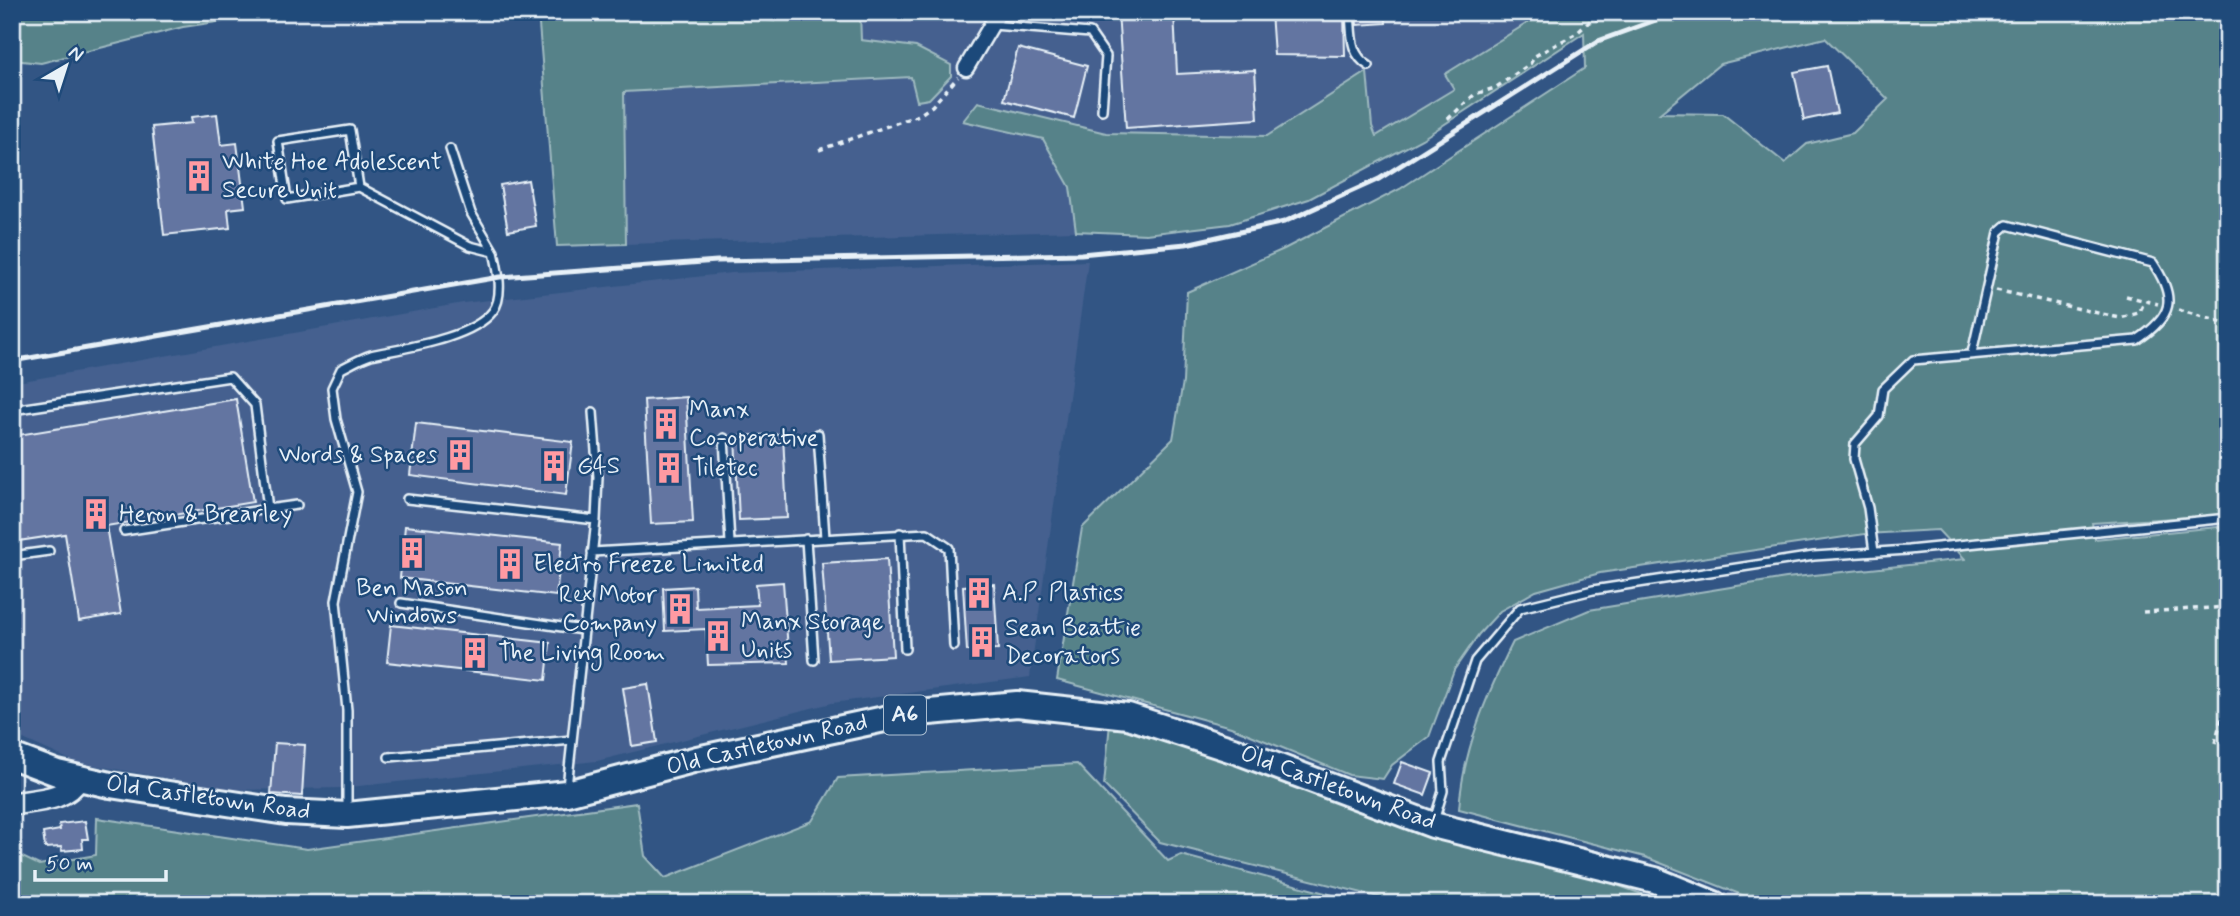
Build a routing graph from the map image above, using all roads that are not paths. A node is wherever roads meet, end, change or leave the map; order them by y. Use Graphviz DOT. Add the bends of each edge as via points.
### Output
graph roads {
  1 [pos="1350,12"];
  2 [pos="996,19"];
  3 [pos="1369,66"];
  4 [pos="966,68"];
  5 [pos="1102,110"];
  6 [pos="450,149"];
  7 [pos="359,187"];
  8 [pos="494,252"];
  9 [pos="1972,353"];
  10 [pos="12,410"];
  11 [pos="593,412"];
  12 [pos="818,434"];
  13 [pos="724,438"];
  14 [pos="407,499"];
  15 [pos="297,505"];
  16 [pos="268,509"];
  17 [pos="2228,518"];
  18 [pos="596,520"];
  19 [pos="124,531"];
  20 [pos="900,533"];
  21 [pos="825,538"];
  22 [pos="806,539"];
  23 [pos="730,543"];
  24 [pos="49,551"];
  25 [pos="592,552"];
  26 [pos="1874,552"];
  27 [pos="12,555"];
  28 [pos="401,603"];
  29 [pos="582,630"];
  30 [pos="954,646"];
  31 [pos="905,649"];
  32 [pos="814,660"];
  33 [pos="572,740"];
  34 [pos="12,756"];
  35 [pos="390,757"];
  36 [pos="78,779"];
  37 [pos="567,793"];
  38 [pos="18,799"];
  39 [pos="347,815"];
  40 [pos="1433,825"];
  41 [pos="1714,904"];
  1 -- 3 [label="lane" via="1352,47 1357,59"];
  2 -- 4 [label="street"];
  2 -- 5 [label="lane" via="1090,33 1106,56"];
  6 -- 8 [label="lane" via="471,213"];
  7 -- 7 [label="lane" via="287,199 278,141 350,130"];
  7 -- 8 [label="lane" via="470,246"];
  8 -- 39 [label="lane" via="500,277 494,310 480,322 422,347 368,356 341,369 332,388 357,492 336,601 347,710"];
  9 -- 9 [label="lane" via="2137,340 2158,326 2169,307 2166,282 2153,263 2007,225 1999,232"];
  9 -- 26 [label="lane" via="1913,360 1883,389 1879,416 1855,444 1854,459"];
  10 -- 16 [label="lane" via="230,377 255,405"];
  11 -- 18 [label="lane"];
  12 -- 21 [label="lane"];
  13 -- 23 [label="lane"];
  14 -- 18 [label="lane"];
  15 -- 16 [label="lane"];
  16 -- 19 [label="lane"];
  17 -- 26 [label="lane"];
  18 -- 25 [label="lane"];
  20 -- 21 [label="lane"];
  20 -- 30 [label="lane" via="927,533 948,548"];
  20 -- 31 [label="lane"];
  21 -- 22 [label="lane"];
  22 -- 23 [label="lane"];
  22 -- 32 [label="lane"];
  23 -- 25 [label="lane"];
  24 -- 27 [label="lane"];
  25 -- 29 [label="lane"];
  26 -- 40 [label="lane" via="1814,556 1606,588 1520,608 1475,661 1441,762 1443,792"];
  28 -- 29 [label="lane"];
  29 -- 33 [label="lane"];
  33 -- 35 [label="lane"];
  33 -- 37 [label="lane"];
  34 -- 36 [label="highway, A6"];
  36 -- 38 [label="main road, Old Castletown Road" via="63,795"];
  36 -- 39 [label="highway, Old Castletown Road / A6" via="286,813"];
  37 -- 39 [label="highway, Old Castletown Road / A6"];
  37 -- 40 [label="highway, Old Castletown Road / A6" via="698,759 908,714 1017,704 1128,716"];
  40 -- 41 [label="highway, Old Castletown Road / A6" via="1655,880"];
}
